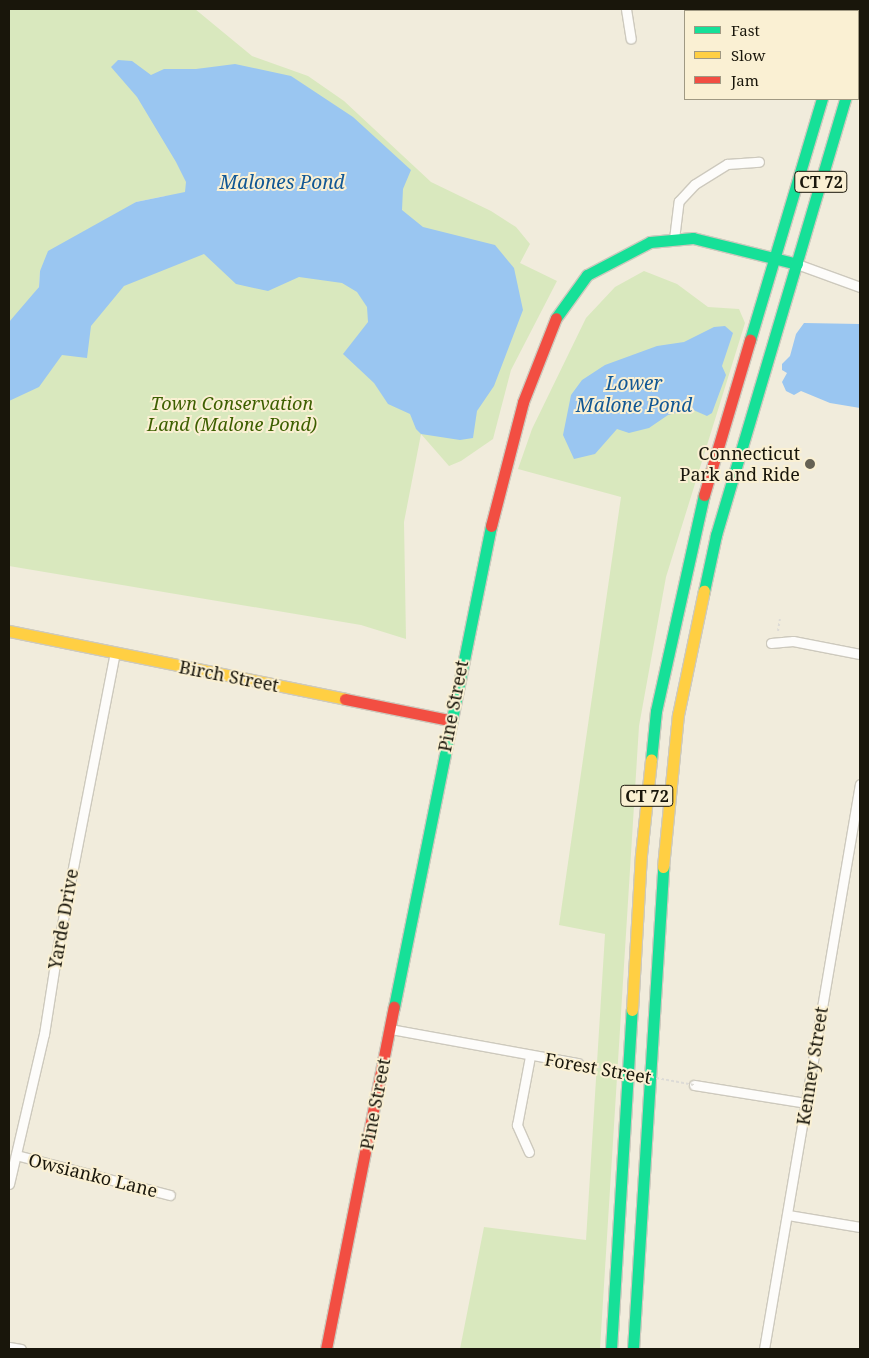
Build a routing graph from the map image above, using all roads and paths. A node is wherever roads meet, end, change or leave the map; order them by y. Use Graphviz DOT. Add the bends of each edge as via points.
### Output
graph roads {
  1 [pos="626,9"];
  2 [pos="631,39"];
  3 [pos="822,100"];
  4 [pos="845,100"];
  5 [pos="759,162"];
  6 [pos="674,239"];
  7 [pos="775,258"];
  8 [pos="797,264"];
  9 [pos="860,287"];
  10 [pos="780,619"];
  11 [pos="9,631"];
  12 [pos="774,643"];
  13 [pos="115,653"];
  14 [pos="860,654"];
  15 [pos="449,720"];
  16 [pos="860,784"];
  17 [pos="390,1029"];
  18 [pos="530,1056"];
  19 [pos="578,1063"];
  20 [pos="694,1085"];
  21 [pos="806,1103"];
  22 [pos="530,1152"];
  23 [pos="16,1155"];
  24 [pos="9,1184"];
  25 [pos="170,1195"];
  26 [pos="788,1215"];
  27 [pos="860,1228"];
  28 [pos="9,1347"];
  29 [pos="21,1349"];
  30 [pos="326,1349"];
  31 [pos="611,1349"];
  32 [pos="633,1349"];
  33 [pos="764,1349"];
  1 -- 2 [label="street"];
  3 -- 7 [label="main road, CT 72"];
  4 -- 8 [label="main road, CT 72"];
  5 -- 6 [label="street" via="727,164 695,184 679,201"];
  6 -- 7 [label="main road, Pine Street" via="693,238"];
  6 -- 15 [label="main road, Pine Street" via="650,242 628,250 587,275 554,321 523,402 496,503"];
  7 -- 8 [label="main road, Pine Street"];
  7 -- 31 [label="main road, CT 72" via="695,527 656,711 642,856"];
  8 -- 9 [label="street"];
  8 -- 32 [label="main road, CT 72" via="716,534 678,714 664,855"];
  10 -- 12 [label="path"];
  11 -- 13 [label="main road, Birch Street"];
  12 -- 14 [label="street" via="793,641"];
  13 -- 15 [label="main road, Birch Street"];
  13 -- 23 [label="street, Yarde Drive" via="58,945 44,1034"];
  15 -- 17 [label="main road, Pine Street"];
  16 -- 21 [label="street, Kenney Street"];
  17 -- 18 [label="street, Forest Street"];
  17 -- 30 [label="main road, Pine Street"];
  18 -- 19 [label="street, Forest Street"];
  18 -- 22 [label="street" via="517,1125"];
  19 -- 20 [label="path, Forest Street, bridge"];
  20 -- 21 [label="street"];
  21 -- 26 [label="street, Kenney Street"];
  23 -- 24 [label="street, Yarde Drive"];
  23 -- 25 [label="street, Owsianko Lane"];
  26 -- 27 [label="street"];
  26 -- 33 [label="street, Kenney Street"];
  28 -- 29 [label="street"];
}
